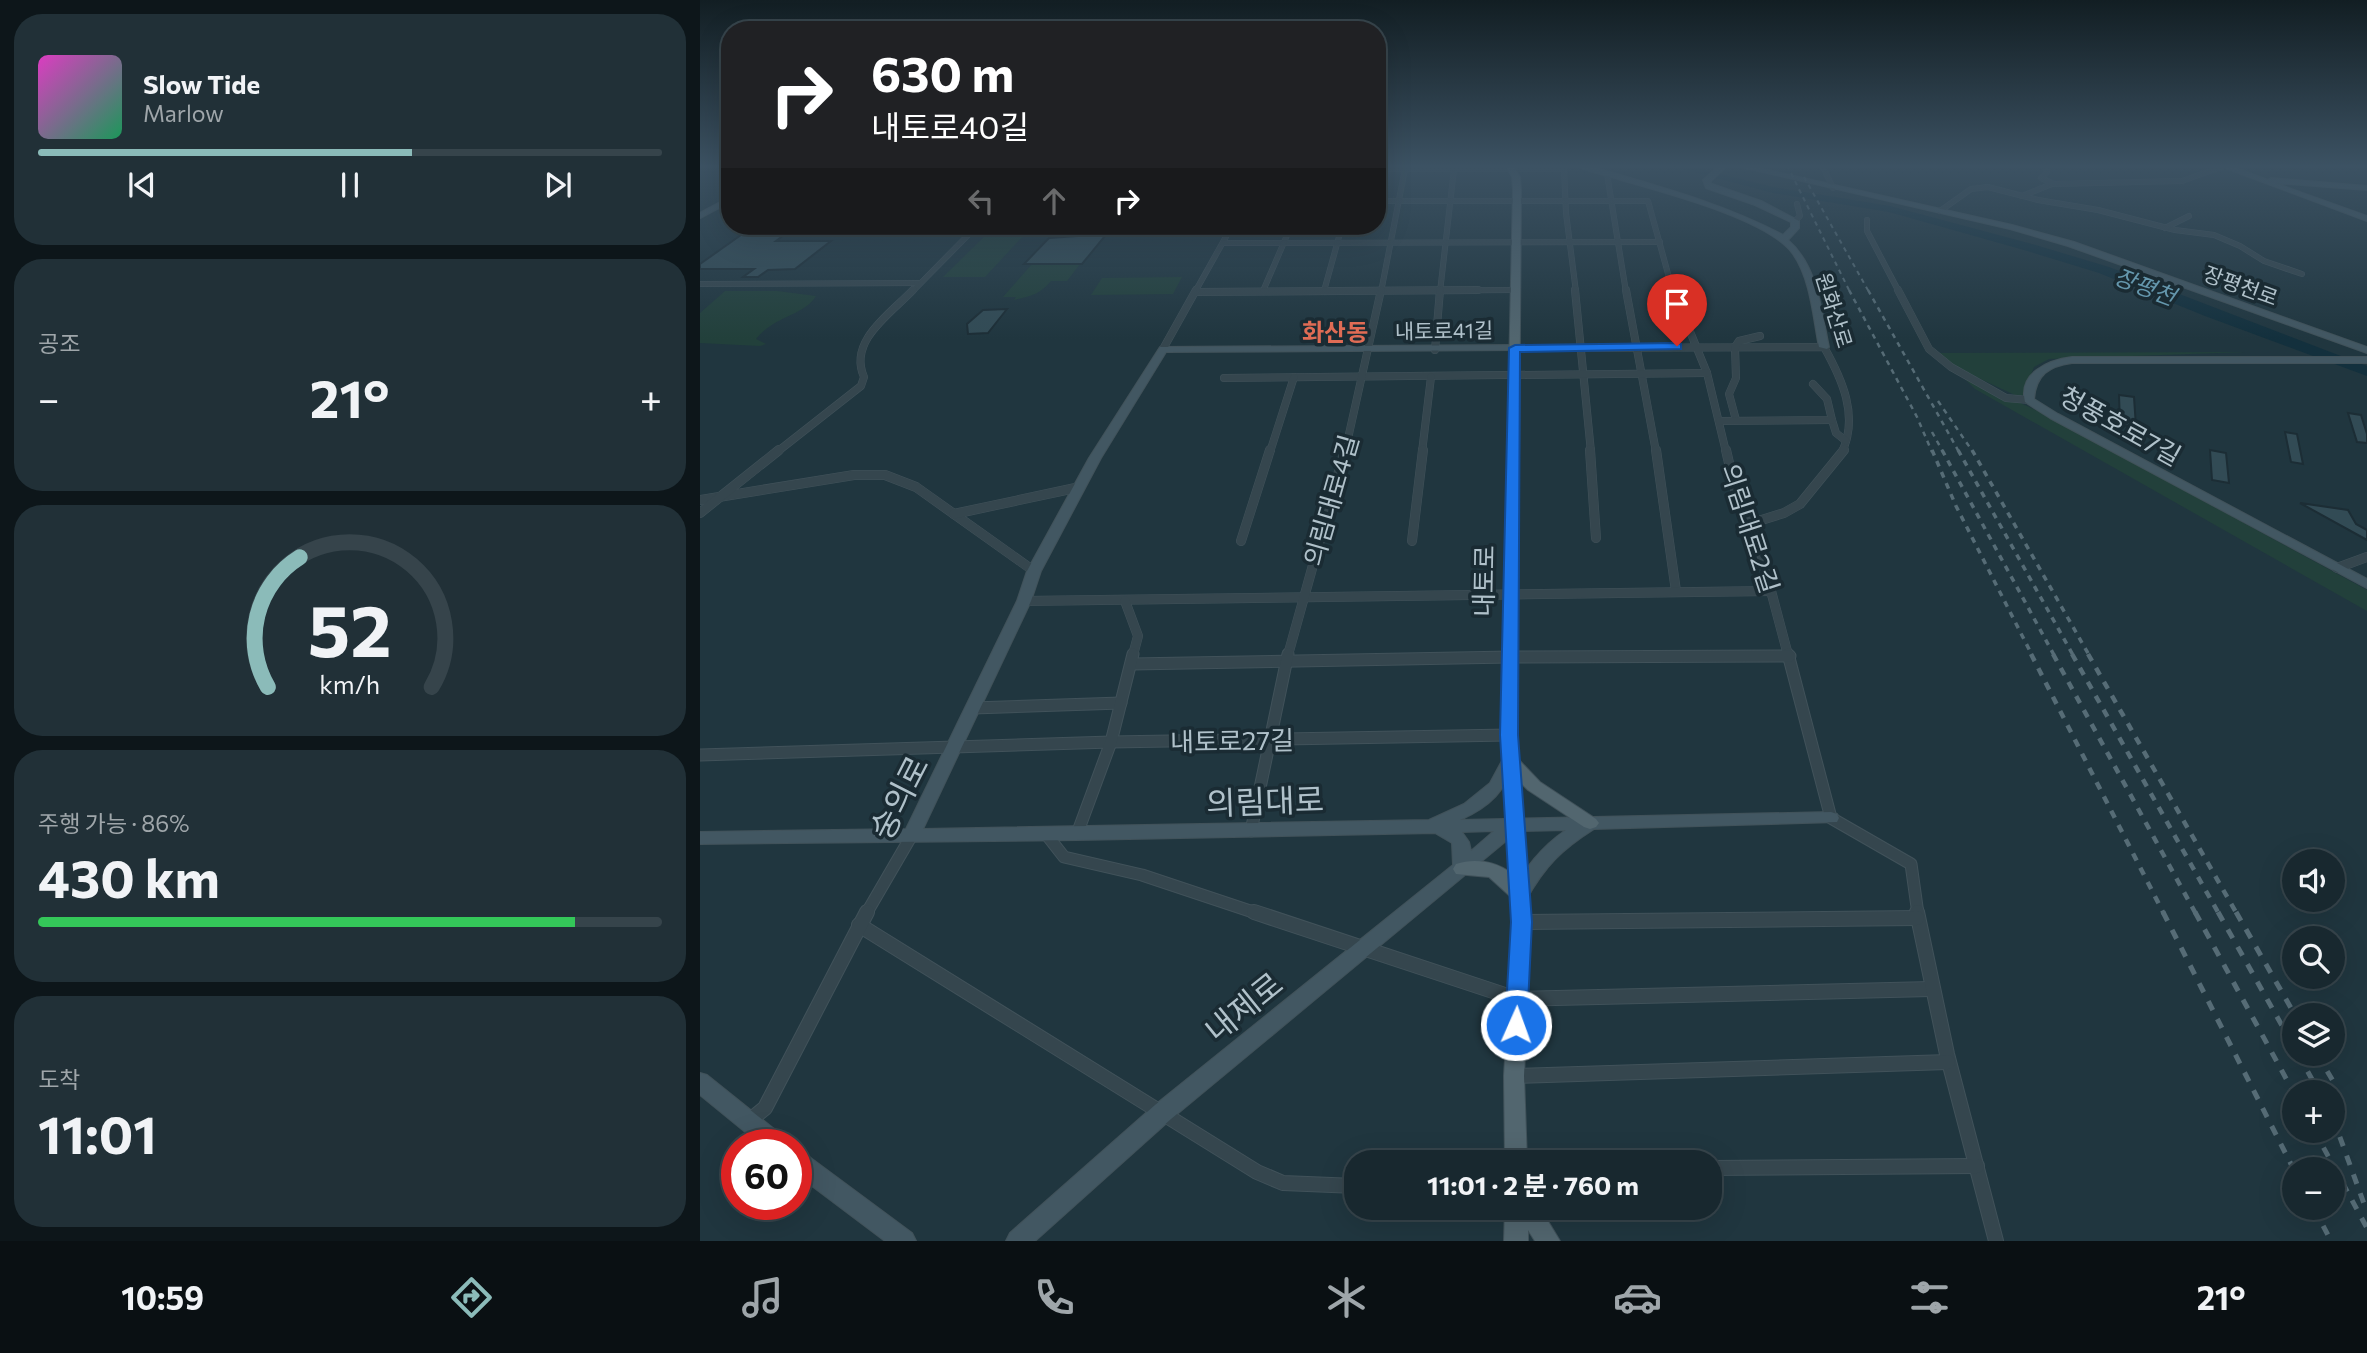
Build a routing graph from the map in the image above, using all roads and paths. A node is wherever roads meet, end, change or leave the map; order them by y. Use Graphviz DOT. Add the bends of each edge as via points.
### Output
graph roads {
  1 [pos="1395,223"];
  2 [pos="1447,223"];
  3 [pos="1516,223"];
  4 [pos="1566,223"];
  5 [pos="1616,223"];
  6 [pos="1654,223"];
  7 [pos="1751,223"];
  8 [pos="1795,223"];
  9 [pos="1867,223"];
  10 [pos="1994,223"];
  11 [pos="2146,223"];
  12 [pos="2175,223"];
  13 [pos="2165,228"];
  14 [pos="968,235"];
  15 [pos="1227,235"];
  16 [pos="1287,235"];
  17 [pos="1339,235"];
  18 [pos="1785,238"];
  19 [pos="1444,241"];
  20 [pos="1516,241"];
  21 [pos="1336,242"];
  22 [pos="1391,242"];
  23 [pos="1570,242"];
  24 [pos="1619,242"];
  25 [pos="1660,242"];
  26 [pos="1223,243"];
  27 [pos="1284,243"];
  28 [pos="2302,274"];
  29 [pos="919,283"];
  30 [pos="700,284"];
  31 [pos="1380,290"];
  32 [pos="1440,290"];
  33 [pos="1516,290"];
  34 [pos="1264,291"];
  35 [pos="1324,291"];
  36 [pos="1197,292"];
  37 [pos="1760,336"];
  38 [pos="1698,346"];
  39 [pos="1580,347"];
  40 [pos="1636,347"];
  41 [pos="1735,347"];
  42 [pos="1824,347"];
  43 [pos="1515,348"];
  44 [pos="1163,349"];
  45 [pos="1369,350"];
  46 [pos="1435,350"];
  47 [pos="2367,350"];
  48 [pos="2367,360"];
  49 [pos="1707,373"];
  50 [pos="1515,374"];
  51 [pos="1583,374"];
  52 [pos="1640,374"];
  53 [pos="1294,377"];
  54 [pos="1363,377"];
  55 [pos="1431,377"];
  56 [pos="1224,378"];
  57 [pos="1813,384"];
  58 [pos="2029,400"];
  59 [pos="1736,420"];
  60 [pos="1832,420"];
  61 [pos="1720,421"];
  62 [pos="1846,441"];
  63 [pos="1080,487"];
  64 [pos="720,496"];
  65 [pos="700,500"];
  66 [pos="700,513"];
  67 [pos="954,514"];
  68 [pos="1752,523"];
  69 [pos="1596,538"];
  70 [pos="1241,541"];
  71 [pos="1412,541"];
  72 [pos="2367,557"];
  73 [pos="2337,568"];
  74 [pos="1034,571"];
  75 [pos="2367,584"];
  76 [pos="1771,590"];
  77 [pos="1676,591"];
  78 [pos="1511,594"];
  79 [pos="1302,599"];
  80 [pos="1024,601"];
  81 [pos="1125,601"];
  82 [pos="1790,656"];
  83 [pos="1510,657"];
  84 [pos="1286,662"];
  85 [pos="1132,664"];
  86 [pos="1121,703"];
  87 [pos="973,708"];
  88 [pos="1509,735"];
  89 [pos="1270,739"];
  90 [pos="1111,742"];
  91 [pos="955,747"];
  92 [pos="700,755"];
  93 [pos="1510,761"];
  94 [pos="1831,818"];
  95 [pos="1590,823"];
  96 [pos="1432,825"];
  97 [pos="1514,825"];
  98 [pos="1251,831"];
  99 [pos="1046,834"];
  100 [pos="1077,834"];
  101 [pos="912,835"];
  102 [pos="700,838"];
  103 [pos="1462,869"];
  104 [pos="1520,895"];
  105 [pos="1917,918"];
  106 [pos="1522,922"];
  107 [pos="859,925"];
  108 [pos="1366,947"];
  109 [pos="1931,989"];
  110 [pos="1517,999"];
  111 [pos="1948,1062"];
  112 [pos="1514,1076"];
  113 [pos="700,1082"];
  114 [pos="1163,1112"];
  115 [pos="747,1122"];
  116 [pos="756,1129"];
  117 [pos="1516,1150"];
  118 [pos="1977,1166"];
  119 [pos="1722,1168"];
  120 [pos="812,1172"];
  121 [pos="1344,1186"];
  122 [pos="1516,1220"];
  123 [pos="1535,1220"];
  124 [pos="904,1241"];
  125 [pos="1018,1241"];
  126 [pos="1516,1241"];
  127 [pos="1548,1241"];
  128 [pos="1996,1241"];
  1 -- 22 [label="street, 의림대로4길"];
  2 -- 19 [label="street"];
  3 -- 20 [label="main road, 내토로"];
  4 -- 23 [label="street"];
  5 -- 24 [label="street"];
  6 -- 25 [label="street, 의림대로2길"];
  7 -- 18 [label="street"];
  8 -- 18 [label="street"];
  9 -- 58 [label="street" via="1929,349 2006,398"];
  10 -- 47 [label="street, 장평천로" via="2101,253"];
  11 -- 13 [label="street"];
  12 -- 13 [label="street"];
  13 -- 28 [label="street" via="2220,237 2264,261"];
  14 -- 29 [label="street"];
  15 -- 26 [label="street, 숭의로"];
  16 -- 27 [label="street"];
  17 -- 21 [label="street"];
  18 -- 42 [label="street, 원화산로" via="1809,280"];
  19 -- 20 [label="street"];
  19 -- 22 [label="street"];
  19 -- 32 [label="street"];
  20 -- 23 [label="street"];
  20 -- 33 [label="main road, 내토로"];
  21 -- 22 [label="street"];
  21 -- 27 [label="street"];
  21 -- 35 [label="street"];
  22 -- 31 [label="street, 의림대로4길"];
  23 -- 24 [label="street"];
  23 -- 39 [label="street"];
  24 -- 25 [label="street"];
  24 -- 40 [label="street"];
  25 -- 38 [label="street, 의림대로2길" via="1672,291"];
  26 -- 27 [label="street"];
  26 -- 36 [label="street, 숭의로"];
  27 -- 34 [label="street"];
  29 -- 30 [label="street"];
  29 -- 64 [label="street" via="865,339 858,363 864,381 861,386"];
  31 -- 32 [label="street"];
  31 -- 35 [label="street"];
  31 -- 45 [label="street, 의림대로4길"];
  32 -- 33 [label="street"];
  32 -- 46 [label="street"];
  33 -- 43 [label="main road, 내토로"];
  34 -- 35 [label="street"];
  34 -- 36 [label="street"];
  36 -- 44 [label="street, 숭의로"];
  37 -- 41 [label="street" via="1739,341"];
  38 -- 40 [label="street"];
  38 -- 41 [label="street"];
  38 -- 49 [label="street, 의림대로2길"];
  39 -- 40 [label="street"];
  39 -- 43 [label="street"];
  39 -- 51 [label="street"];
  40 -- 52 [label="street"];
  41 -- 42 [label="street"];
  41 -- 59 [label="street" via="1737,372 1729,394"];
  42 -- 62 [label="street, 원화산로" via="1840,376 1851,417"];
  43 -- 46 [label="street, 내토로41길"];
  43 -- 50 [label="main road, 내토로"];
  44 -- 45 [label="street, 내토로41길"];
  44 -- 63 [label="street, 숭의로"];
  45 -- 46 [label="street, 내토로41길"];
  45 -- 54 [label="street, 의림대로4길"];
  48 -- 58 [label="street, 청풍호로7길" via="2059,361 2042,367"];
  49 -- 52 [label="street"];
  49 -- 61 [label="street, 의림대로2길"];
  50 -- 51 [label="street"];
  50 -- 55 [label="street"];
  50 -- 78 [label="main road, 내토로"];
  51 -- 52 [label="street"];
  51 -- 69 [label="street"];
  52 -- 77 [label="street" via="1656,449"];
  53 -- 54 [label="street"];
  53 -- 56 [label="street"];
  53 -- 70 [label="street"];
  54 -- 55 [label="street"];
  54 -- 79 [label="street, 의림대로4길"];
  55 -- 71 [label="street"];
  57 -- 60 [label="street" via="1827,399"];
  58 -- 73 [label="street, 청풍호로7길"];
  59 -- 60 [label="street"];
  59 -- 61 [label="street"];
  60 -- 62 [label="street" via="1836,433"];
  61 -- 68 [label="street, 의림대로2길" via="1739,506"];
  62 -- 68 [label="street, 원화산로" via="1844,450 1800,504"];
  63 -- 67 [label="street"];
  63 -- 74 [label="street, 숭의로"];
  64 -- 65 [label="street"];
  64 -- 66 [label="street"];
  64 -- 67 [label="street" via="872,474 916,487"];
  67 -- 74 [label="street"];
  68 -- 76 [label="street, 의림대로2길"];
  72 -- 73 [label="street"];
  73 -- 75 [label="street, 청풍호로7길"];
  74 -- 80 [label="street, 숭의로"];
  76 -- 77 [label="street"];
  76 -- 82 [label="street, 의림대로2길"];
  77 -- 78 [label="street"];
  78 -- 79 [label="street"];
  78 -- 83 [label="main road, 내토로"];
  79 -- 81 [label="street"];
  79 -- 84 [label="street, 의림대로4길"];
  80 -- 81 [label="street"];
  80 -- 87 [label="street, 숭의로"];
  81 -- 85 [label="street" via="1138,636"];
  82 -- 83 [label="street"];
  82 -- 94 [label="street, 의림대로2길"];
  83 -- 84 [label="street"];
  83 -- 88 [label="main road, 내토로"];
  84 -- 85 [label="street"];
  84 -- 89 [label="street, 의림대로4길"];
  85 -- 86 [label="street"];
  86 -- 87 [label="street"];
  86 -- 90 [label="street"];
  87 -- 91 [label="street, 숭의로"];
  88 -- 89 [label="street, 내토로27길"];
  88 -- 93 [label="main road, 내토로"];
  89 -- 90 [label="street, 내토로27길"];
  89 -- 98 [label="street, 의림대로4길"];
  90 -- 91 [label="street, 내토로27길"];
  90 -- 100 [label="street"];
  91 -- 92 [label="street, 내토로27길"];
  91 -- 101 [label="street, 숭의로"];
  93 -- 95 [label="main road" via="1534,786"];
  93 -- 96 [label="street" via="1496,787 1470,807"];
  93 -- 97 [label="main road, 내토로"];
  94 -- 95 [label="street, 의림대로"];
  94 -- 105 [label="street" via="1911,864"];
  95 -- 97 [label="street, 의림대로"];
  95 -- 104 [label="street" via="1560,841 1537,863"];
  96 -- 97 [label="street, 의림대로"];
  96 -- 98 [label="street, 의림대로"];
  96 -- 103 [label="street" via="1455,833 1462,844"];
  97 -- 103 [label="street, 내제로"];
  97 -- 104 [label="main road, 내토로"];
  98 -- 100 [label="street, 의림대로"];
  99 -- 100 [label="street, 의림대로"];
  99 -- 101 [label="street, 의림대로"];
  99 -- 108 [label="street" via="1064,857 1142,875"];
  101 -- 102 [label="street, 의림대로"];
  101 -- 107 [label="street, 숭의로"];
  103 -- 104 [label="main road" via="1485,867 1502,874"];
  103 -- 108 [label="street, 내제로"];
  104 -- 106 [label="main road, 내토로"];
  105 -- 106 [label="street"];
  105 -- 109 [label="street"];
  106 -- 110 [label="main road, 내토로"];
  107 -- 114 [label="street"];
  107 -- 115 [label="street, 숭의로" via="765,1108"];
  108 -- 110 [label="street"];
  108 -- 114 [label="street, 내제로"];
  109 -- 110 [label="street"];
  109 -- 111 [label="street"];
  110 -- 112 [label="main road, 내토로"];
  111 -- 112 [label="street"];
  111 -- 118 [label="street"];
  112 -- 117 [label="main road, 내토로"];
  113 -- 115 [label="street"];
  114 -- 121 [label="street" via="1257,1172 1283,1183"];
  114 -- 125 [label="street, 내제로"];
  115 -- 116 [label="street"];
  118 -- 119 [label="street"];
  118 -- 128 [label="street"];
  120 -- 124 [label="street"];
  122 -- 126 [label="main road"];
  123 -- 127 [label="main road"];
}
